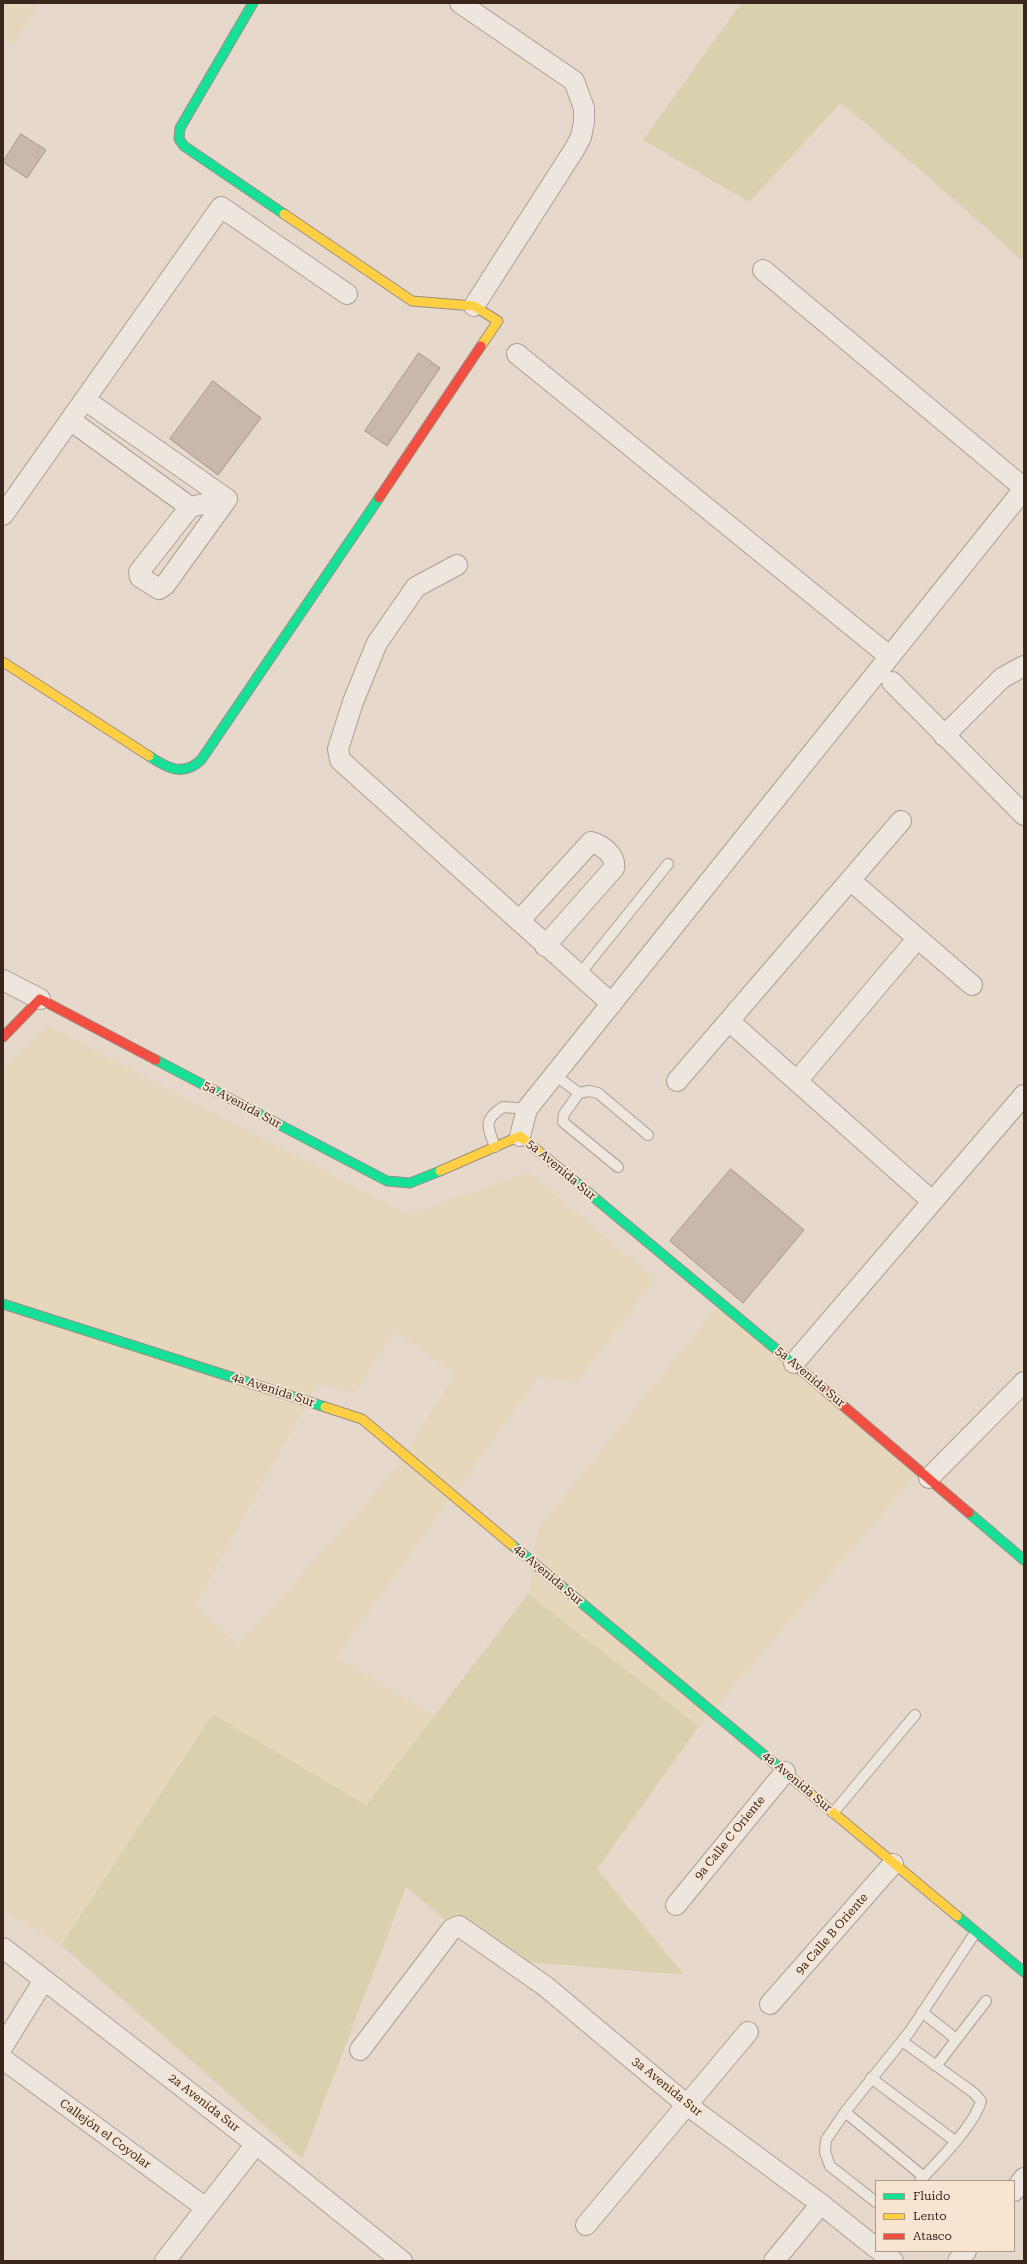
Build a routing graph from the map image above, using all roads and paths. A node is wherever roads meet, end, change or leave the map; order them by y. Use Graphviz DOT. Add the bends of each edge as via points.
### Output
graph roads {
  1 [pos="253,3"];
  2 [pos="460,3"];
  3 [pos="763,270"];
  4 [pos="347,294"];
  5 [pos="474,306"];
  6 [pos="517,354"];
  7 [pos="85,400"];
  8 [pos="70,420"];
  9 [pos="1024,488"];
  10 [pos="227,499"];
  11 [pos="190,507"];
  12 [pos="3,515"];
  13 [pos="458,565"];
  14 [pos="889,656"];
  15 [pos="3,662"];
  16 [pos="1024,666"];
  17 [pos="892,682"];
  18 [pos="944,736"];
  19 [pos="1024,815"];
  20 [pos="901,821"];
  21 [pos="668,864"];
  22 [pos="850,880"];
  23 [pos="519,922"];
  24 [pos="917,939"];
  25 [pos="545,946"];
  26 [pos="579,975"];
  27 [pos="3,980"];
  28 [pos="972,985"];
  29 [pos="40,999"];
  30 [pos="612,1004"];
  31 [pos="729,1021"];
  32 [pos="3,1037"];
  33 [pos="556,1076"];
  34 [pos="677,1081"];
  35 [pos="797,1081"];
  36 [pos="579,1093"];
  37 [pos="1024,1095"];
  38 [pos="527,1109"];
  39 [pos="648,1135"];
  40 [pos="520,1136"];
  41 [pos="495,1147"];
  42 [pos="618,1167"];
  43 [pos="932,1201"];
  44 [pos="3,1304"];
  45 [pos="794,1363"];
  46 [pos="1024,1382"];
  47 [pos="929,1478"];
  48 [pos="1024,1560"];
  49 [pos="915,1715"];
  50 [pos="785,1772"];
  51 [pos="833,1813"];
  52 [pos="894,1864"];
  53 [pos="676,1905"];
  54 [pos="975,1932"];
  55 [pos="3,1948"];
  56 [pos="1024,1972"];
  57 [pos="44,1980"];
  58 [pos="986,2001"];
  59 [pos="770,2004"];
  60 [pos="922,2012"];
  61 [pos="748,2032"];
  62 [pos="956,2039"];
  63 [pos="902,2041"];
  64 [pos="4,2046"];
  65 [pos="360,2050"];
  66 [pos="936,2066"];
  67 [pos="871,2078"];
  68 [pos="687,2105"];
  69 [pos="845,2112"];
  70 [pos="955,2141"];
  71 [pos="256,2144"];
  72 [pos="1024,2178"];
  73 [pos="922,2179"];
  74 [pos="1015,2190"];
  75 [pos="875,2201"];
  76 [pos="821,2204"];
  77 [pos="206,2208"];
  78 [pos="586,2225"];
  79 [pos="875,2247"];
  80 [pos="881,2252"];
  81 [pos="965,2252"];
  82 [pos="165,2261"];
  83 [pos="402,2261"];
  84 [pos="774,2261"];
  85 [pos="893,2261"];
  86 [pos="958,2261"];
  1 -- 5 [label="street" via="180,128 179,139 184,146 412,301"];
  2 -- 5 [label="street" via="574,81 584,108 581,137 574,150"];
  3 -- 9 [label="street"];
  4 -- 7 [label="street" via="221,208"];
  5 -- 15 [label="street" via="498,321 210,749 195,766 182,770 168,768"];
  6 -- 14 [label="street"];
  7 -- 8 [label="street"];
  7 -- 10 [label="street"];
  8 -- 11 [label="street"];
  8 -- 12 [label="street"];
  9 -- 14 [label="street"];
  10 -- 11 [label="street"];
  10 -- 11 [label="street" via="165,585 159,589 154,588 140,577 139,572"];
  13 -- 23 [label="street" via="416,587 377,643 353,702 338,749 340,760"];
  14 -- 30 [label="street"];
  16 -- 18 [label="street" via="1002,678"];
  17 -- 18 [label="street"];
  18 -- 19 [label="street"];
  20 -- 22 [label="street"];
  21 -- 26 [label="lane"];
  22 -- 24 [label="street"];
  22 -- 31 [label="street"];
  23 -- 25 [label="street"];
  23 -- 25 [label="street" via="591,842 613,857 614,868"];
  24 -- 28 [label="street"];
  24 -- 35 [label="street"];
  25 -- 26 [label="street"];
  26 -- 30 [label="street"];
  27 -- 29 [label="street, 5a Avenida Sur"];
  29 -- 32 [label="street"];
  29 -- 41 [label="street, 5a Avenida Sur" via="387,1181 410,1183"];
  30 -- 33 [label="street"];
  31 -- 34 [label="street"];
  31 -- 35 [label="street"];
  33 -- 36 [label="lane"];
  33 -- 38 [label="street"];
  35 -- 43 [label="street"];
  36 -- 39 [label="lane" via="598,1093"];
  36 -- 42 [label="lane" via="564,1114 563,1122"];
  37 -- 43 [label="street"];
  38 -- 40 [label="street"];
  38 -- 41 [label="lane" via="503,1107 491,1114 488,1126"];
  40 -- 41 [label="street, 5a Avenida Sur"];
  40 -- 45 [label="street, 5a Avenida Sur"];
  43 -- 45 [label="street"];
  44 -- 50 [label="street, 4a Avenida Sur" via="362,1419"];
  45 -- 47 [label="street, 5a Avenida Sur"];
  46 -- 47 [label="street"];
  47 -- 48 [label="street, 5a Avenida Sur"];
  49 -- 51 [label="lane"];
  50 -- 51 [label="street, 4a Avenida Sur"];
  50 -- 53 [label="street, 9a Calle C Oriente"];
  51 -- 52 [label="street, 4a Avenida Sur"];
  52 -- 54 [label="street, 4a Avenida Sur"];
  52 -- 59 [label="street, 9a Calle B Oriente"];
  54 -- 56 [label="street, 4a Avenida Sur"];
  54 -- 60 [label="lane"];
  55 -- 57 [label="street, 2a Avenida Sur"];
  57 -- 64 [label="street"];
  57 -- 71 [label="street, 2a Avenida Sur"];
  58 -- 62 [label="lane"];
  60 -- 62 [label="lane"];
  60 -- 63 [label="lane"];
  61 -- 68 [label="street"];
  62 -- 66 [label="lane"];
  63 -- 66 [label="lane"];
  63 -- 67 [label="lane"];
  64 -- 77 [label="street, Callejón el Coyolar"];
  65 -- 68 [label="street, 3a Avenida Sur" via="452,1929 459,1926 545,1986"];
  66 -- 70 [label="lane" via="974,2093 981,2101 979,2108"];
  67 -- 69 [label="lane"];
  67 -- 70 [label="lane"];
  68 -- 76 [label="street, 3a Avenida Sur"];
  68 -- 78 [label="street"];
  69 -- 73 [label="lane"];
  69 -- 75 [label="lane" via="826,2140 825,2152 830,2166"];
  70 -- 73 [label="lane"];
  71 -- 77 [label="street"];
  71 -- 83 [label="street, 2a Avenida Sur"];
  72 -- 74 [label="street"];
  76 -- 79 [label="street, 3a Avenida Sur"];
  76 -- 84 [label="street"];
  77 -- 82 [label="street"];
  80 -- 85 [label="street"];
  81 -- 86 [label="street"];
}
